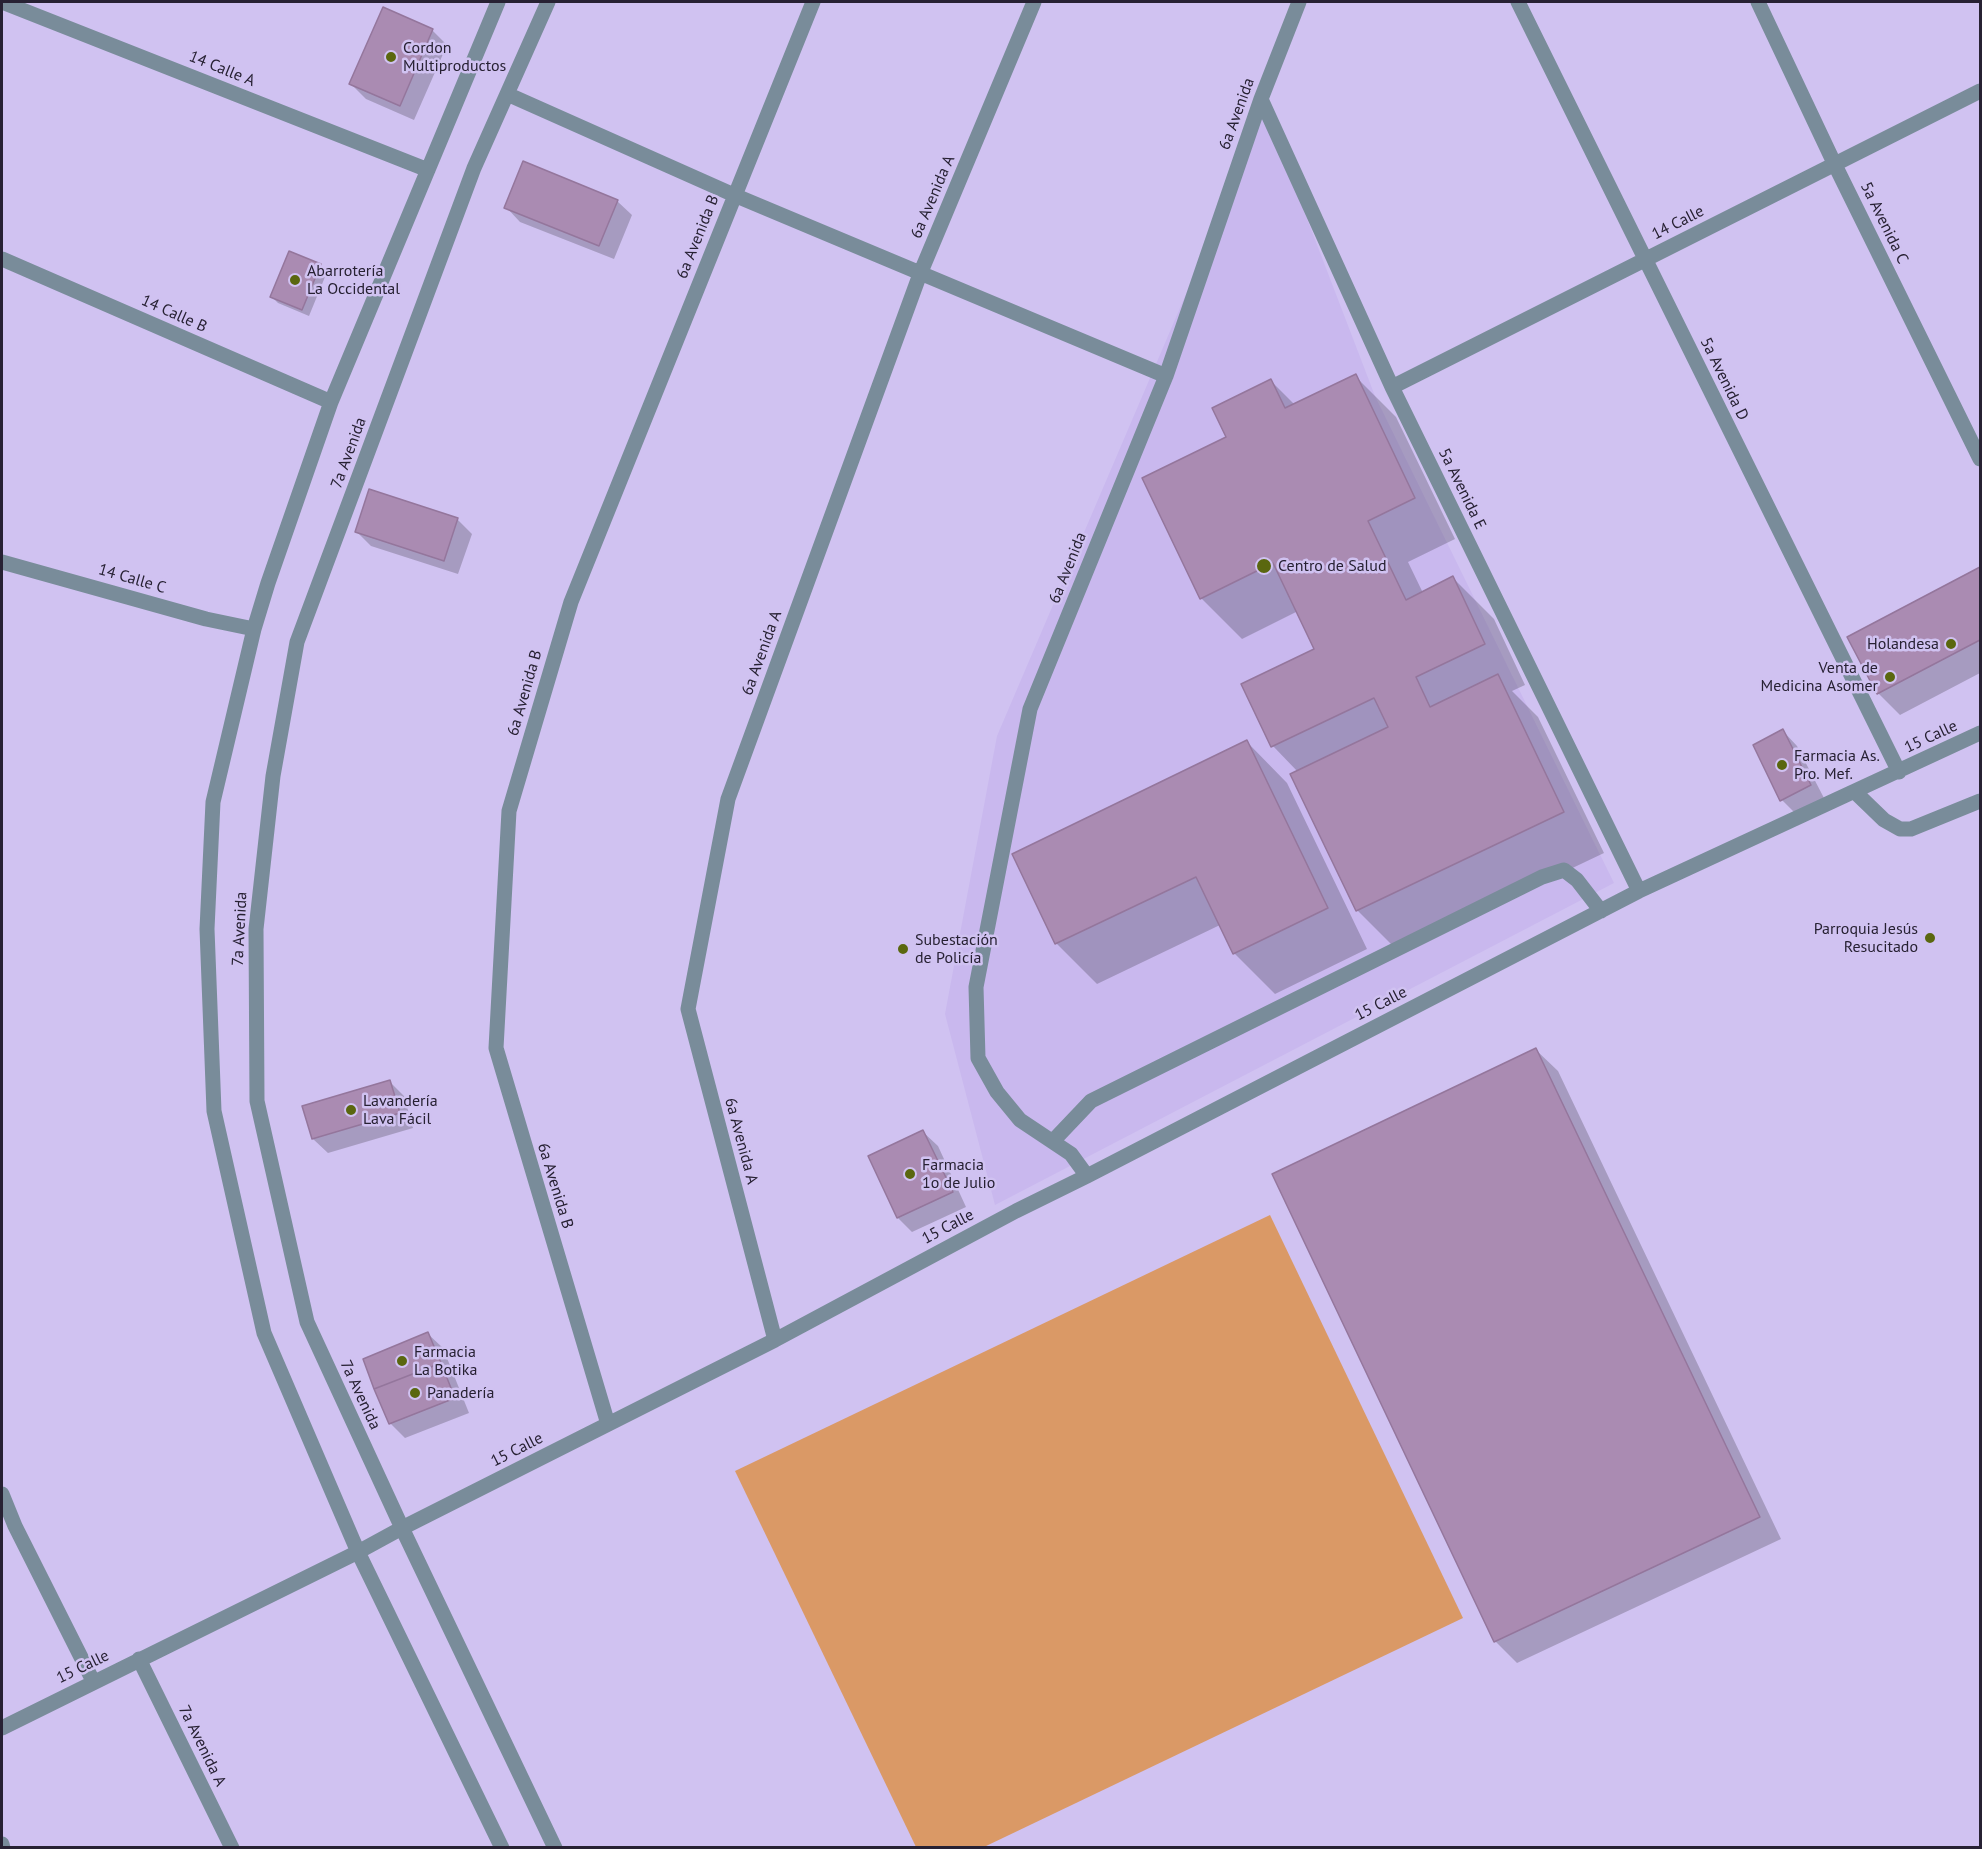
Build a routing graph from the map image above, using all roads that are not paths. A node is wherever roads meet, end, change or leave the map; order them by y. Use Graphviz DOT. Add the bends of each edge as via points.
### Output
graph roads {
  1 [pos="2,2"];
  2 [pos="498,2"];
  3 [pos="548,2"];
  4 [pos="813,2"];
  5 [pos="1034,2"];
  6 [pos="1299,2"];
  7 [pos="1518,2"];
  8 [pos="1758,2"];
  9 [pos="1980,92"];
  10 [pos="507,94"];
  11 [pos="1261,99"];
  12 [pos="1835,165"];
  13 [pos="428,170"];
  14 [pos="734,195"];
  15 [pos="2,259"];
  16 [pos="1645,260"];
  17 [pos="920,274"];
  18 [pos="1166,376"];
  19 [pos="1392,387"];
  20 [pos="332,402"];
  21 [pos="1980,459"];
  22 [pos="2,562"];
  23 [pos="254,629"];
  24 [pos="1980,733"];
  25 [pos="1899,772"];
  26 [pos="1855,792"];
  27 [pos="1980,801"];
  28 [pos="1639,891"];
  29 [pos="1601,911"];
  30 [pos="1053,1141"];
  31 [pos="1087,1176"];
  32 [pos="776,1340"];
  33 [pos="608,1424"];
  34 [pos="2,1494"];
  35 [pos="402,1528"];
  36 [pos="358,1552"];
  37 [pos="139,1659"];
  38 [pos="93,1681"];
  39 [pos="2,1728"];
  40 [pos="232,1848"];
  41 [pos="502,1848"];
  42 [pos="555,1848"];
  1 -- 13 [label="street, 14 Calle A"];
  2 -- 13 [label="street, 7a Avenida"];
  3 -- 10 [label="street, 7a Avenida"];
  4 -- 14 [label="street, 6a Avenida B"];
  5 -- 17 [label="street, 6a Avenida A"];
  6 -- 11 [label="street, 6a Avenida"];
  7 -- 16 [label="street, 5a Avenida D"];
  8 -- 12 [label="street, 5a Avenida C"];
  9 -- 12 [label="street, 14 Calle"];
  10 -- 14 [label="street"];
  10 -- 35 [label="street, 7a Avenida" via="474,168 297,642 273,776 256,929 257,1101 307,1322"];
  11 -- 18 [label="street, 6a Avenida"];
  11 -- 19 [label="street, 5a Avenida E"];
  12 -- 16 [label="street, 14 Calle"];
  12 -- 21 [label="street, 5a Avenida C"];
  13 -- 20 [label="street, 7a Avenida"];
  14 -- 17 [label="street"];
  14 -- 33 [label="street, 6a Avenida B" via="571,602 509,811 496,1048"];
  15 -- 20 [label="street, 14 Calle B"];
  16 -- 19 [label="street, 14 Calle"];
  16 -- 25 [label="street, 5a Avenida D"];
  17 -- 18 [label="street"];
  17 -- 32 [label="street, 6a Avenida A" via="728,799 687,1009"];
  18 -- 30 [label="street, 6a Avenida" via="1030,709 976,987 978,1058 997,1092 1020,1120"];
  19 -- 28 [label="street, 5a Avenida E"];
  20 -- 23 [label="street, 7a Avenida"];
  22 -- 23 [label="street, 14 Calle C"];
  23 -- 36 [label="street, 7a Avenida" via="213,802 207,929 214,1111 264,1333"];
  24 -- 25 [label="street, 15 Calle"];
  25 -- 26 [label="street, 15 Calle"];
  26 -- 27 [label="street" via="1884,820 1900,829 1911,829"];
  26 -- 28 [label="street, 15 Calle"];
  28 -- 29 [label="street, 15 Calle"];
  29 -- 30 [label="street" via="1578,880 1564,870 1542,877 1092,1101"];
  29 -- 31 [label="street, 15 Calle"];
  30 -- 31 [label="street, 6a Avenida" via="1071,1154"];
  31 -- 32 [label="street, 15 Calle"];
  32 -- 33 [label="street, 15 Calle"];
  33 -- 35 [label="street, 15 Calle"];
  34 -- 38 [label="street"];
  35 -- 36 [label="street, 15 Calle"];
  35 -- 42 [label="street, 7a Avenida"];
  36 -- 37 [label="street, 15 Calle"];
  36 -- 41 [label="street, 7a Avenida"];
  37 -- 38 [label="street, 15 Calle"];
  37 -- 40 [label="street, 7a Avenida A"];
  38 -- 39 [label="street, 15 Calle"];
}
